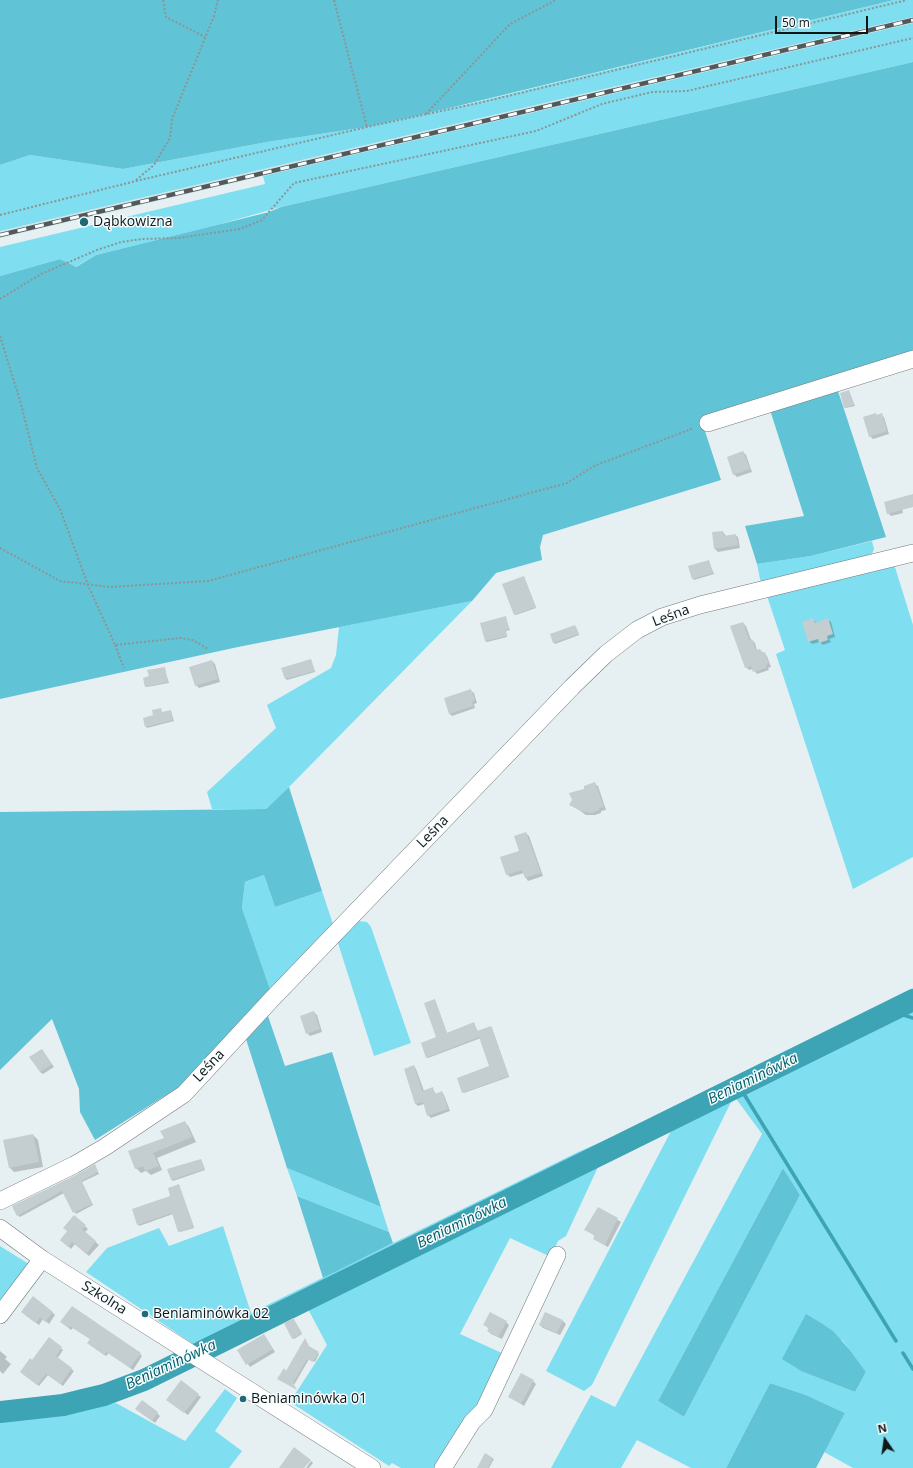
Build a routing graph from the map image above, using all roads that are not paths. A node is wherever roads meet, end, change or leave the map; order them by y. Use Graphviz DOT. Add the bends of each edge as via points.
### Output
graph roads {
  1 [pos="913,359"];
  2 [pos="708,423"];
  3 [pos="913,553"];
  4 [pos="0,1201"];
  5 [pos="0,1228"];
  6 [pos="557,1255"];
  7 [pos="42,1259"];
  8 [pos="0,1315"];
  9 [pos="372,1468"];
  10 [pos="443,1468"];
  1 -- 2 [label="street"];
  3 -- 4 [label="street, Leśna" via="700,605 662,617 637,630 606,654 572,687 184,1094 105,1147"];
  5 -- 7 [label="street, Szkolna"];
  6 -- 10 [label="street" via="484,1410 472,1422"];
  7 -- 8 [label="street"];
  7 -- 9 [label="street, Szkolna" via="207,1362 228,1381 262,1403"];
}
